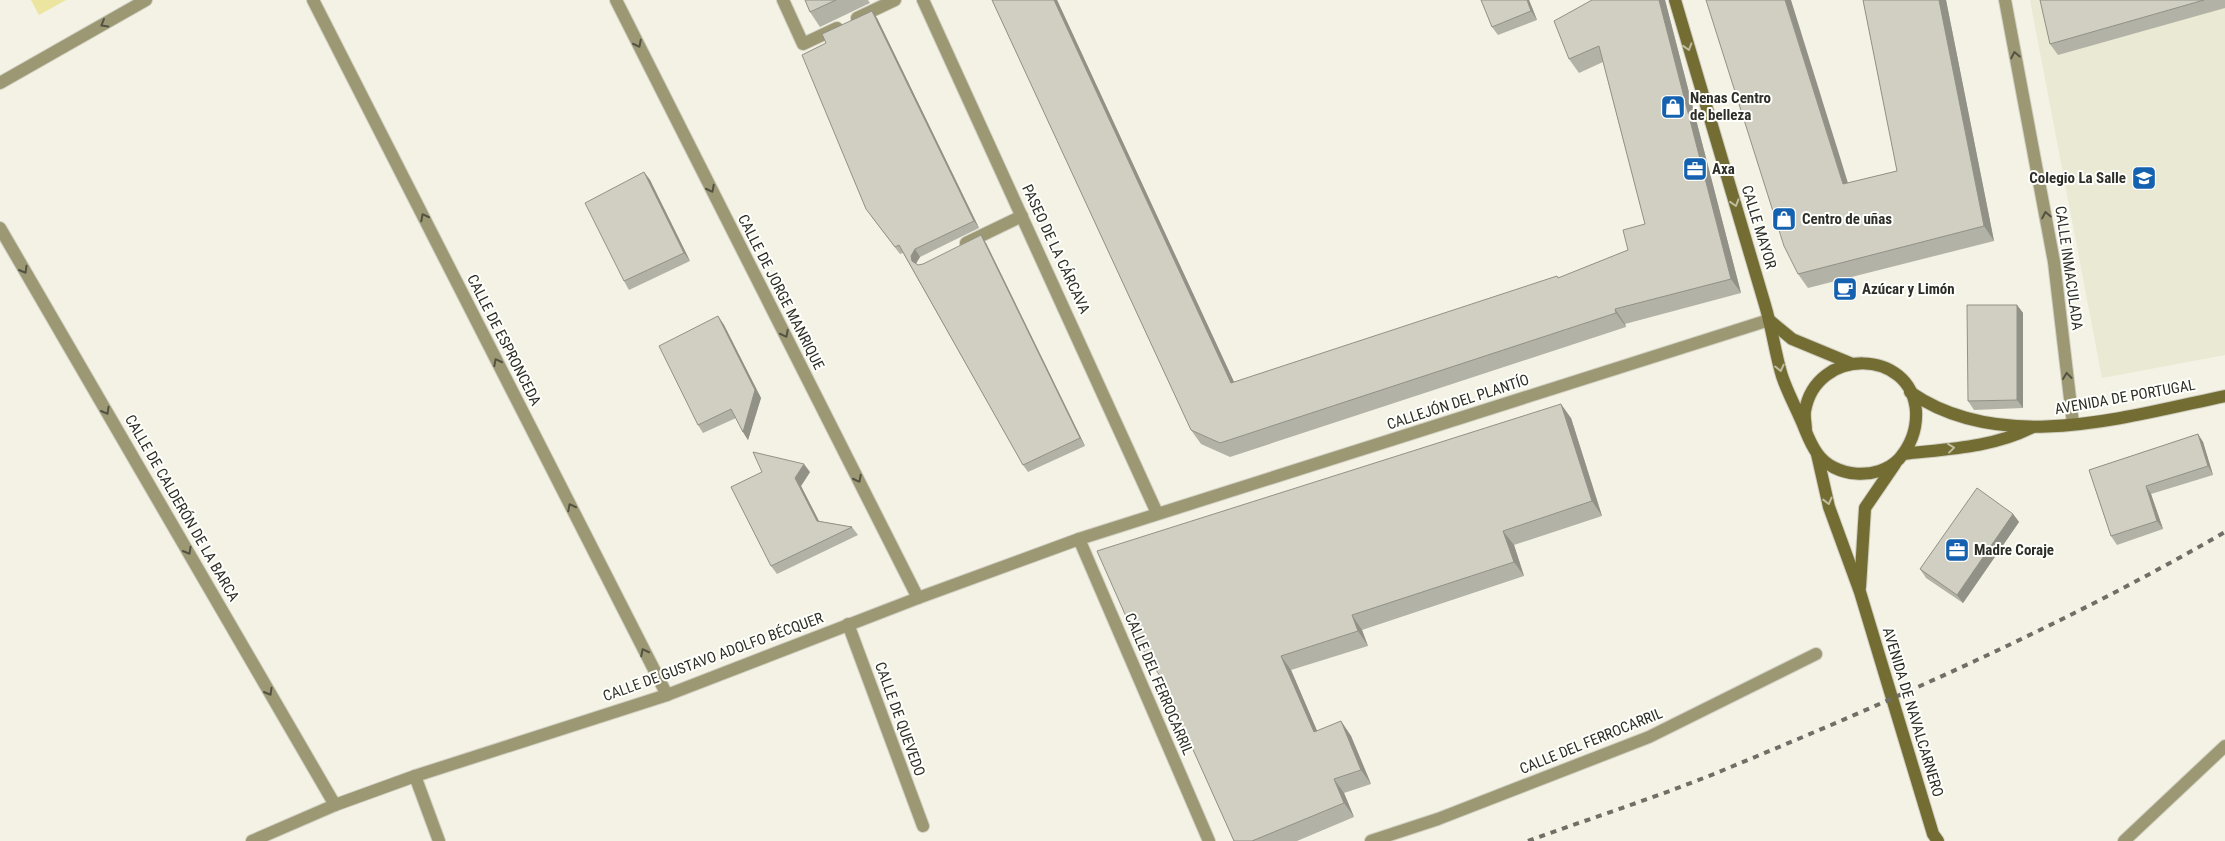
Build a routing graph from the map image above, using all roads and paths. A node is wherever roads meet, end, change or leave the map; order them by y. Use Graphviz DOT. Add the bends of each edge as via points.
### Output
graph roads {
  1 [pos="146,0"];
  2 [pos="313,0"];
  3 [pos="616,0"];
  4 [pos="783,0"];
  5 [pos="896,0"];
  6 [pos="923,0"];
  7 [pos="1674,0"];
  8 [pos="2004,0"];
  9 [pos="0,83"];
  10 [pos="1022,216"];
  11 [pos="0,228"];
  12 [pos="950,251"];
  13 [pos="1769,320"];
  14 [pos="1850,363"];
  15 [pos="1910,392"];
  16 [pos="2225,396"];
  17 [pos="2073,424"];
  18 [pos="2031,428"];
  19 [pos="1806,431"];
  20 [pos="1817,454"];
  21 [pos="1900,458"];
  22 [pos="1157,513"];
  23 [pos="1080,539"];
  24 [pos="1860,592"];
  25 [pos="918,598"];
  26 [pos="848,624"];
  27 [pos="1816,654"];
  28 [pos="666,695"];
  29 [pos="2225,746"];
  30 [pos="415,776"];
  31 [pos="335,805"];
  32 [pos="923,826"];
  33 [pos="252,841"];
  34 [pos="439,841"];
  35 [pos="1209,841"];
  36 [pos="1371,841"];
  37 [pos="1938,841"];
  38 [pos="2124,841"];
  1 -- 9 [label="street, one-way"];
  28 -- 2 [label="street, CALLE DE ESPRONCEDA, one-way"];
  3 -- 25 [label="street, CALLE DE JORGE MANRIQUE, one-way"];
  4 -- 5 [label="street" via="803,44"];
  6 -- 10 [label="street, PASEO DE LA CÁRCAVA"];
  7 -- 13 [label="street, CALLE MAYOR, one-way"];
  17 -- 8 [label="street, CALLE INMACULADA, one-way" via="2054,262"];
  10 -- 12 [label="street"];
  10 -- 22 [label="street, PASEO DE LA CÁRCAVA"];
  11 -- 31 [label="street, CALLE DE CALDERÓN DE LA BARCA, one-way"];
  13 -- 14 [label="street" via="1792,339"];
  13 -- 19 [label="street, CALLE MAYOR, one-way" via="1782,376"];
  13 -- 22 [label="street, CALLEJÓN DEL PLANTÍO"];
  14 -- 15 [label="street" via="1870,362 1889,370 1904,382"];
  14 -- 19 [label="street" via="1827,373 1813,388 1805,411"];
  15 -- 18 [label="street" via="1945,411 1985,423"];
  15 -- 21 [label="street" via="1916,410 1914,435"];
  16 -- 17 [label="street, AVENIDA DE PORTUGAL" via="2152,412"];
  17 -- 18 [label="street, AVENIDA DE PORTUGAL"];
  21 -- 18 [label="street, one-way" via="2010,439"];
  19 -- 20 [label="street"];
  20 -- 21 [label="street" via="1832,466 1856,474 1876,472"];
  20 -- 24 [label="street, one-way" via="1829,507"];
  21 -- 24 [label="street" via="1865,508"];
  22 -- 23 [label="street, CALLE DE GUSTAVO ADOLFO BÉCQUER"];
  23 -- 25 [label="street, CALLE DE GUSTAVO ADOLFO BÉCQUER"];
  23 -- 35 [label="street, CALLE DEL FERROCARRIL"];
  24 -- 37 [label="street, AVENIDA DE NAVALCARNERO"];
  25 -- 26 [label="street, CALLE DE GUSTAVO ADOLFO BÉCQUER"];
  26 -- 28 [label="street, CALLE DE GUSTAVO ADOLFO BÉCQUER"];
  26 -- 32 [label="street, CALLE DE QUEVEDO"];
  27 -- 36 [label="street, CALLE DEL FERROCARRIL" via="1649,737 1438,819"];
  28 -- 30 [label="street, CALLE DE GUSTAVO ADOLFO BÉCQUER"];
  29 -- 38 [label="street"];
  30 -- 31 [label="street, CALLE DE GUSTAVO ADOLFO BÉCQUER"];
  30 -- 34 [label="street"];
  31 -- 33 [label="street, CALLE DE GUSTAVO ADOLFO BÉCQUER"];
}
